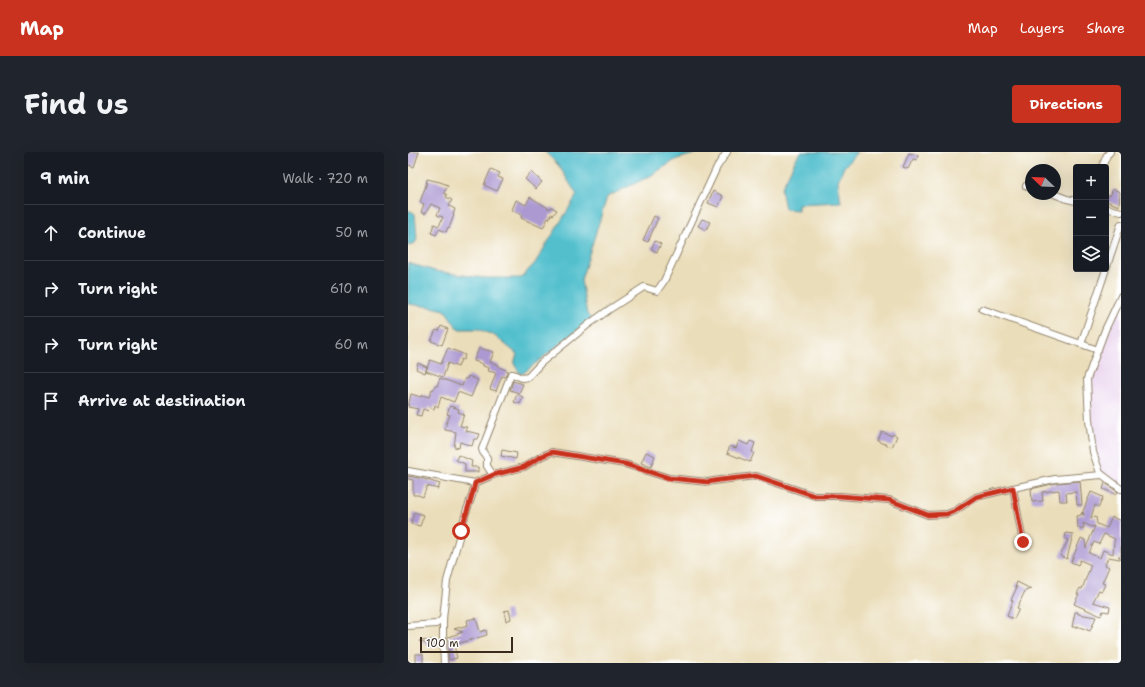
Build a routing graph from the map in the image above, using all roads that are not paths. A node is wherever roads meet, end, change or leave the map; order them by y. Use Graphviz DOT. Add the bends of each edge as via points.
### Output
graph roads {
  1 [pos="727,152"];
  2 [pos="1110,152"];
  3 [pos="1103,164"];
  4 [pos="1061,196"];
  5 [pos="1073,200"];
  6 [pos="1109,209"];
  7 [pos="1121,212"];
  8 [pos="1121,224"];
  9 [pos="1121,296"];
  10 [pos="982,309"];
  11 [pos="1081,344"];
  12 [pos="1098,350"];
  13 [pos="408,471"];
  14 [pos="493,475"];
  15 [pos="1102,475"];
  16 [pos="475,483"];
  17 [pos="1013,488"];
  18 [pos="1121,489"];
  19 [pos="1023,542"];
  20 [pos="443,619"];
  21 [pos="408,626"];
  22 [pos="444,663"];
  1 -- 14 [label="street" via="717,167 657,291 644,287 610,309 541,363 528,377 522,378 511,373 482,449 487,458 487,466"];
  2 -- 3 [label="street"];
  4 -- 5 [label="street"];
  6 -- 7 [label="street"];
  8 -- 11 [label="street"];
  9 -- 12 [label="street"];
  10 -- 11 [label="street"];
  11 -- 12 [label="street"];
  12 -- 15 [label="street" via="1087,379 1093,452"];
  13 -- 16 [label="street"];
  14 -- 16 [label="street"];
  14 -- 17 [label="street" via="524,467 552,452 625,464 669,478 708,482 756,476 815,496 889,500 928,515 947,514 976,497"];
  15 -- 17 [label="street" via="1055,479"];
  15 -- 18 [label="street"];
  16 -- 20 [label="street" via="447,581"];
  17 -- 19 [label="street"];
  20 -- 21 [label="street" via="436,624"];
  20 -- 22 [label="street"];
}
